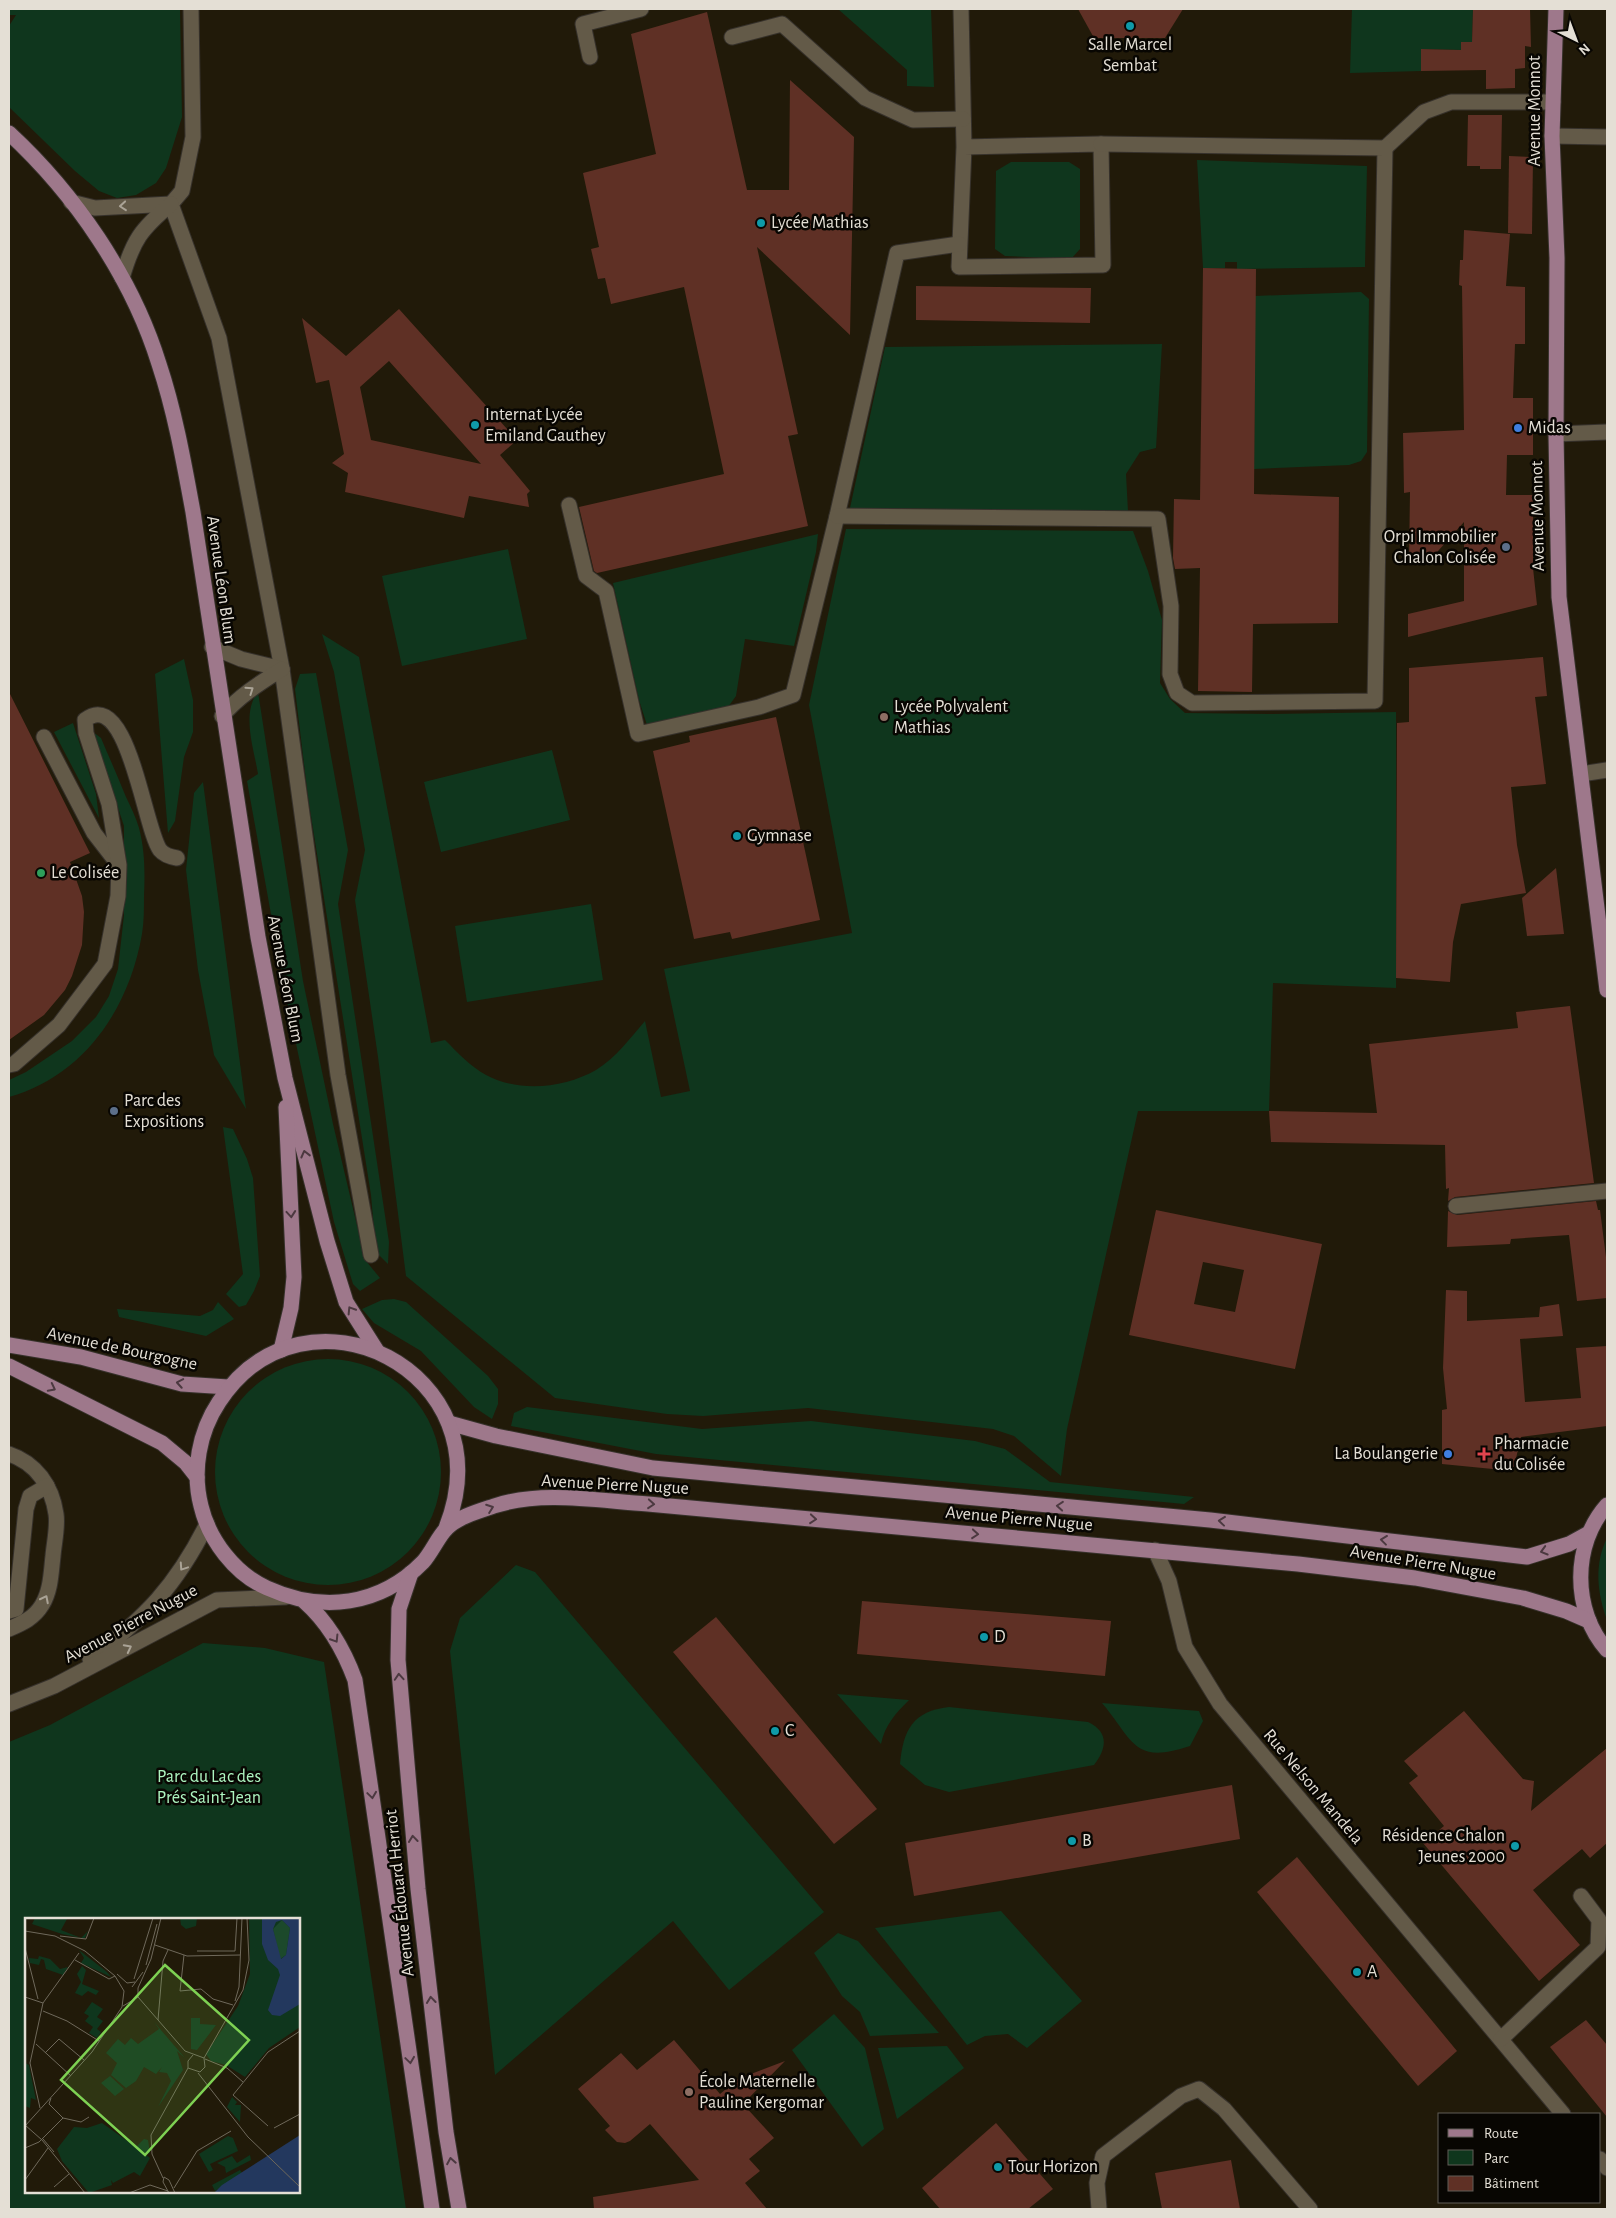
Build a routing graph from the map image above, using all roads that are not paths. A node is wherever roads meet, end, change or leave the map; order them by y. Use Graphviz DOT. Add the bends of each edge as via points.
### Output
graph roads {
  1 [pos="191,9"];
  2 [pos="641,9"];
  3 [pos="960,9"];
  4 [pos="1556,9"];
  5 [pos="732,37"];
  6 [pos="590,57"];
  7 [pos="1553,102"];
  8 [pos="964,119"];
  9 [pos="9,133"];
  10 [pos="1552,136"];
  11 [pos="1607,137"];
  12 [pos="1101,144"];
  13 [pos="964,148"];
  14 [pos="1385,148"];
  15 [pos="71,202"];
  16 [pos="171,204"];
  17 [pos="959,244"];
  18 [pos="122,278"];
  19 [pos="1607,432"];
  20 [pos="1556,434"];
  21 [pos="568,504"];
  22 [pos="837,516"];
  23 [pos="212,646"];
  24 [pos="282,669"];
  25 [pos="222,716"];
  26 [pos="44,738"];
  27 [pos="1607,770"];
  28 [pos="1581,774"];
  29 [pos="177,858"];
  30 [pos="119,865"];
  31 [pos="1607,990"];
  32 [pos="9,1066"];
  33 [pos="285,1078"];
  34 [pos="1607,1191"];
  35 [pos="1456,1206"];
  36 [pos="371,1255"];
  37 [pos="9,1345"];
  38 [pos="281,1350"];
  39 [pos="377,1351"];
  40 [pos="9,1366"];
  41 [pos="228,1387"];
  42 [pos="449,1423"];
  43 [pos="9,1454"];
  44 [pos="197,1477"];
  45 [pos="47,1486"];
  46 [pos="1607,1505"];
  47 [pos="207,1524"];
  48 [pos="446,1528"];
  49 [pos="1589,1533"];
  50 [pos="1155,1550"];
  51 [pos="411,1573"];
  52 [pos="286,1597"];
  53 [pos="304,1601"];
  54 [pos="9,1611"];
  55 [pos="1589,1621"];
  56 [pos="9,1629"];
  57 [pos="1607,1650"];
  58 [pos="54,1686"];
  59 [pos="9,1704"];
  60 [pos="1581,1896"];
  61 [pos="1501,2038"];
  62 [pos="1562,2113"];
  63 [pos="432,2209"];
  64 [pos="460,2209"];
  65 [pos="1099,2209"];
  66 [pos="1310,2209"];
  1 -- 16 [label="street" via="193,137 182,191"];
  2 -- 6 [label="street" via="582,24"];
  3 -- 8 [label="street"];
  4 -- 7 [label="main road, Avenue Monnot"];
  5 -- 8 [label="street" via="782,24 866,98 913,120"];
  7 -- 10 [label="main road, Avenue Monnot"];
  7 -- 14 [label="street" via="1451,102 1424,112"];
  8 -- 13 [label="street"];
  9 -- 15 [label="main road, Avenue Léon Blum"];
  10 -- 11 [label="street"];
  10 -- 20 [label="main road, Avenue Monnot" via="1557,258"];
  12 -- 13 [label="street"];
  12 -- 14 [label="street"];
  12 -- 17 [label="street" via="1103,265 959,267"];
  13 -- 17 [label="street"];
  14 -- 22 [label="street" via="1375,701 1192,703 1177,693 1170,674 1171,606 1158,519"];
  16 -- 15 [label="street, one-way" via="95,208"];
  15 -- 18 [label="main road, Avenue Léon Blum"];
  16 -- 18 [label="street" via="140,233"];
  16 -- 24 [label="street" via="218,338"];
  17 -- 22 [label="street" via="896,253"];
  18 -- 23 [label="main road, Avenue Léon Blum" via="149,335 170,405 192,512"];
  19 -- 20 [label="street"];
  20 -- 28 [label="main road, Avenue Monnot" via="1559,597"];
  21 -- 22 [label="street" via="586,576 606,591 638,734 794,695"];
  23 -- 24 [label="street" via="241,659"];
  23 -- 25 [label="main road, Avenue Léon Blum"];
  25 -- 24 [label="street, one-way" via="248,691"];
  24 -- 36 [label="street" via="338,1075"];
  25 -- 33 [label="main road, Avenue Léon Blum"];
  26 -- 30 [label="street" via="94,833"];
  27 -- 28 [label="street"];
  28 -- 31 [label="main road, Avenue Monnot"];
  29 -- 30 [label="street" via="160,850 125,742 109,717 99,713 85,720 84,725 109,804"];
  30 -- 32 [label="street" via="118,896 105,964 59,1025"];
  33 -- 38 [label="main road, Avenue Léon Blum, one-way" via="294,1277"];
  39 -- 33 [label="main road, Avenue Léon Blum, one-way" via="346,1302"];
  34 -- 35 [label="street"];
  41 -- 37 [label="main road, Avenue de Bourgogne, one-way" via="182,1384 81,1357"];
  38 -- 39 [label="main road, Avenue Pierre Nugue" via="312,1342 345,1343"];
  38 -- 41 [label="main road, Avenue Pierre Nugue" via="250,1367"];
  39 -- 42 [label="main road, Avenue Pierre Nugue" via="400,1363 420,1380 437,1400"];
  40 -- 44 [label="main road, one-way" via="162,1443"];
  41 -- 44 [label="main road, Avenue Pierre Nugue" via="211,1414 200,1445"];
  42 -- 48 [label="main road, Avenue Pierre Nugue" via="456,1444 458,1487"];
  49 -- 42 [label="main road, Avenue Pierre Nugue, one-way" via="1569,1544 1527,1556 1210,1520 653,1468 496,1436"];
  43 -- 45 [label="street" via="40,1473"];
  44 -- 47 [label="main road, Avenue Pierre Nugue" via="200,1506"];
  45 -- 54 [label="street" via="30,1496 26,1509 16,1609"];
  56 -- 45 [label="street, one-way" via="30,1619 49,1590 57,1515"];
  46 -- 49 [label="main road"];
  47 -- 52 [label="main road, Avenue Pierre Nugue" via="234,1565 258,1584"];
  47 -- 58 [label="street, Avenue Pierre Nugue, one-way" via="184,1567 153,1607 111,1644"];
  48 -- 50 [label="main road, Avenue Pierre Nugue, one-way" via="496,1505 537,1499 573,1499"];
  48 -- 51 [label="main road, Avenue Pierre Nugue" via="436,1546"];
  49 -- 55 [label="main road" via="1581,1562 1581,1592"];
  50 -- 55 [label="main road, Avenue Pierre Nugue" via="1415,1578 1523,1598"];
  50 -- 61 [label="street, Rue Nelson Mandela" via="1169,1581 1186,1647 1220,1704"];
  51 -- 53 [label="main road, Avenue Pierre Nugue" via="377,1594 353,1601"];
  64 -- 51 [label="main road, Avenue Édouard Herriot, one-way" via="443,2112 400,1687 399,1609"];
  52 -- 53 [label="main road, Avenue Pierre Nugue"];
  58 -- 52 [label="street, Avenue Pierre Nugue, one-way" via="217,1600"];
  53 -- 63 [label="main road, Avenue Édouard Herriot, one-way" via="320,1615 339,1644 355,1680"];
  55 -- 57 [label="main road"];
  58 -- 59 [label="street, Avenue Pierre Nugue"];
  60 -- 61 [label="street" via="1599,1920 1598,1947"];
  61 -- 62 [label="street, Rue Nelson Mandela"];
  65 -- 66 [label="street" via="1097,2183 1103,2156 1181,2096 1199,2089 1224,2110"];
}
